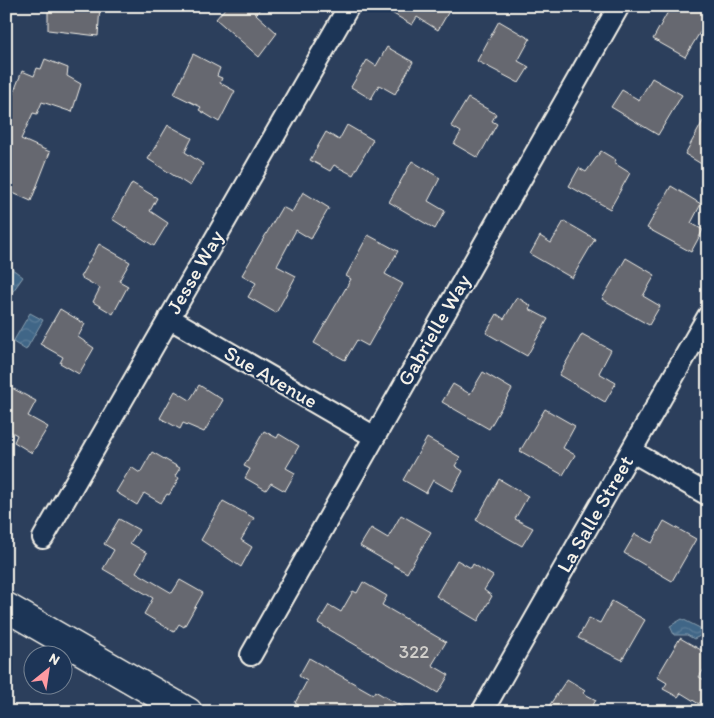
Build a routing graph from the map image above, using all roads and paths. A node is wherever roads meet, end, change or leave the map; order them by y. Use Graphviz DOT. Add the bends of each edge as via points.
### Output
graph roads {
  1 [pos="349,6"];
  2 [pos="619,6"];
  3 [pos="708,316"];
  4 [pos="169,318"];
  5 [pos="373,436"];
  6 [pos="631,451"];
  7 [pos="708,496"];
  8 [pos="42,538"];
  9 [pos="6,607"];
  10 [pos="250,655"];
  11 [pos="188,712"];
  12 [pos="482,712"];
  1 -- 4 [label="street, Jesse Way"];
  2 -- 5 [label="street, Gabrielle Way"];
  3 -- 6 [label="street, La Salle Street"];
  4 -- 5 [label="street, Sue Avenue"];
  4 -- 8 [label="street, Jesse Way"];
  5 -- 10 [label="street, Gabrielle Way"];
  6 -- 7 [label="street"];
  6 -- 12 [label="street, La Salle Street"];
  9 -- 11 [label="main road"];
}
